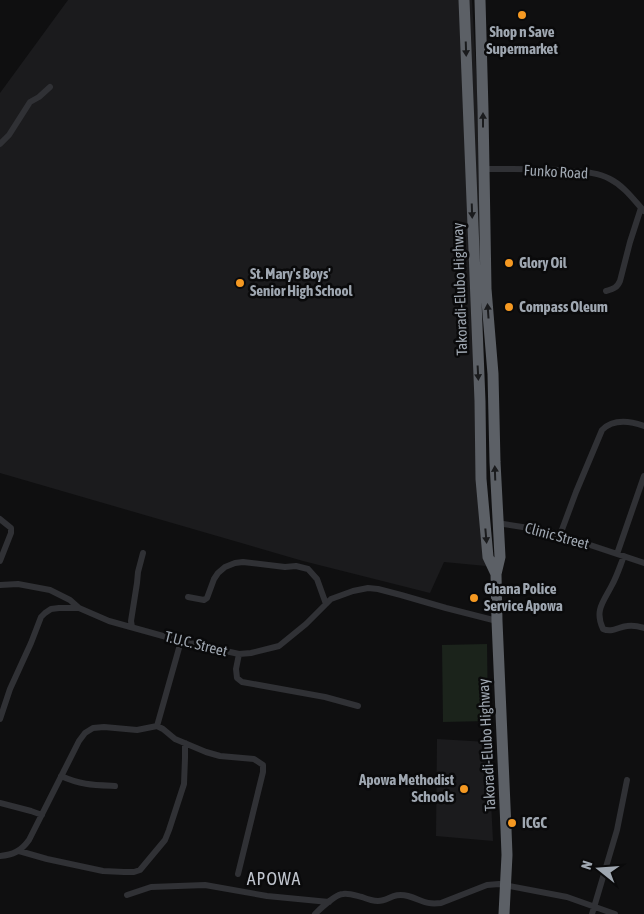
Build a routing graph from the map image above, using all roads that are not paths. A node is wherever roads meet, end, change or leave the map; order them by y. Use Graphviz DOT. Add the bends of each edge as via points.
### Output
graph roads {
  1 [pos="464,0"];
  2 [pos="480,0"];
  3 [pos="50,87"];
  4 [pos="0,144"];
  5 [pos="484,169"];
  6 [pos="643,210"];
  7 [pos="606,291"];
  8 [pos="644,426"];
  9 [pos="644,476"];
  10 [pos="0,519"];
  11 [pos="497,523"];
  12 [pos="560,535"];
  13 [pos="143,554"];
  14 [pos="616,554"];
  15 [pos="624,556"];
  16 [pos="0,561"];
  17 [pos="644,563"];
  18 [pos="496,574"];
  19 [pos="1,586"];
  20 [pos="188,596"];
  21 [pos="326,604"];
  22 [pos="79,608"];
  23 [pos="497,621"];
  24 [pos="132,627"];
  25 [pos="644,628"];
  26 [pos="181,641"];
  27 [pos="239,654"];
  28 [pos="358,706"];
  29 [pos="0,719"];
  30 [pos="157,726"];
  31 [pos="185,744"];
  32 [pos="61,776"];
  33 [pos="628,780"];
  34 [pos="115,786"];
  35 [pos="0,803"];
  36 [pos="42,815"];
  37 [pos="20,851"];
  38 [pos="0,856"];
  39 [pos="238,874"];
  40 [pos="506,885"];
  41 [pos="127,895"];
  42 [pos="329,902"];
  43 [pos="595,906"];
  44 [pos="315,914"];
  45 [pos="504,914"];
  46 [pos="592,914"];
  47 [pos="615,914"];
  1 -- 18 [label="highway, Takoradi-Elubo Highway, one-way" via="482,480 488,557"];
  5 -- 2 [label="highway, Takoradi-Elubo Highway, one-way"];
  3 -- 4 [label="street" via="30,102"];
  5 -- 6 [label="street, Funko Road" via="554,169 600,175 620,185"];
  11 -- 5 [label="highway, Takoradi-Elubo Highway, one-way"];
  6 -- 7 [label="street" via="630,242 620,281 617,287"];
  8 -- 12 [label="street" via="628,422 606,426 602,430"];
  9 -- 14 [label="street"];
  10 -- 16 [label="street" via="11,528 11,533"];
  11 -- 12 [label="street, Clinic Street"];
  11 -- 18 [label="highway, Takoradi-Elubo Highway" via="500,557"];
  12 -- 14 [label="street, Clinic Street"];
  13 -- 24 [label="street"];
  14 -- 15 [label="street, Clinic Street"];
  15 -- 17 [label="street, Clinic Street"];
  15 -- 25 [label="street" via="601,606 600,622 608,631 629,625"];
  18 -- 23 [label="highway, Takoradi-Elubo Highway"];
  19 -- 22 [label="street, T.U.C. Street" via="18,584 50,590"];
  20 -- 21 [label="street" via="204,600 214,579 225,567 251,563 296,566 308,570 317,579"];
  21 -- 23 [label="street, T.U.C. Street" via="338,596 368,588"];
  21 -- 27 [label="street, T.U.C. Street" via="279,646"];
  22 -- 24 [label="street, T.U.C. Street"];
  22 -- 29 [label="street" via="51,609 41,617"];
  23 -- 40 [label="highway, Takoradi-Elubo Highway"];
  24 -- 26 [label="street, T.U.C. Street"];
  26 -- 27 [label="street, T.U.C. Street"];
  26 -- 30 [label="street"];
  27 -- 28 [label="street" via="236,669 237,678 242,682"];
  30 -- 31 [label="street"];
  30 -- 32 [label="street" via="137,730 93,728 79,741"];
  31 -- 37 [label="street" via="184,784 169,830 165,840 140,870 103,871"];
  31 -- 39 [label="street" via="220,756 254,759 263,765"];
  32 -- 34 [label="street" via="94,786"];
  32 -- 36 [label="street"];
  33 -- 43 [label="street"];
  35 -- 36 [label="street"];
  36 -- 37 [label="street"];
  37 -- 38 [label="street"];
  40 -- 42 [label="street" via="487,885 434,904 407,895 397,894 374,901 345,893"];
  40 -- 43 [label="street"];
  40 -- 45 [label="highway, Takoradi-Elubo Highway"];
  41 -- 42 [label="street" via="152,888 205,885"];
  42 -- 44 [label="street"];
  43 -- 46 [label="street"];
  43 -- 47 [label="street"];
}
